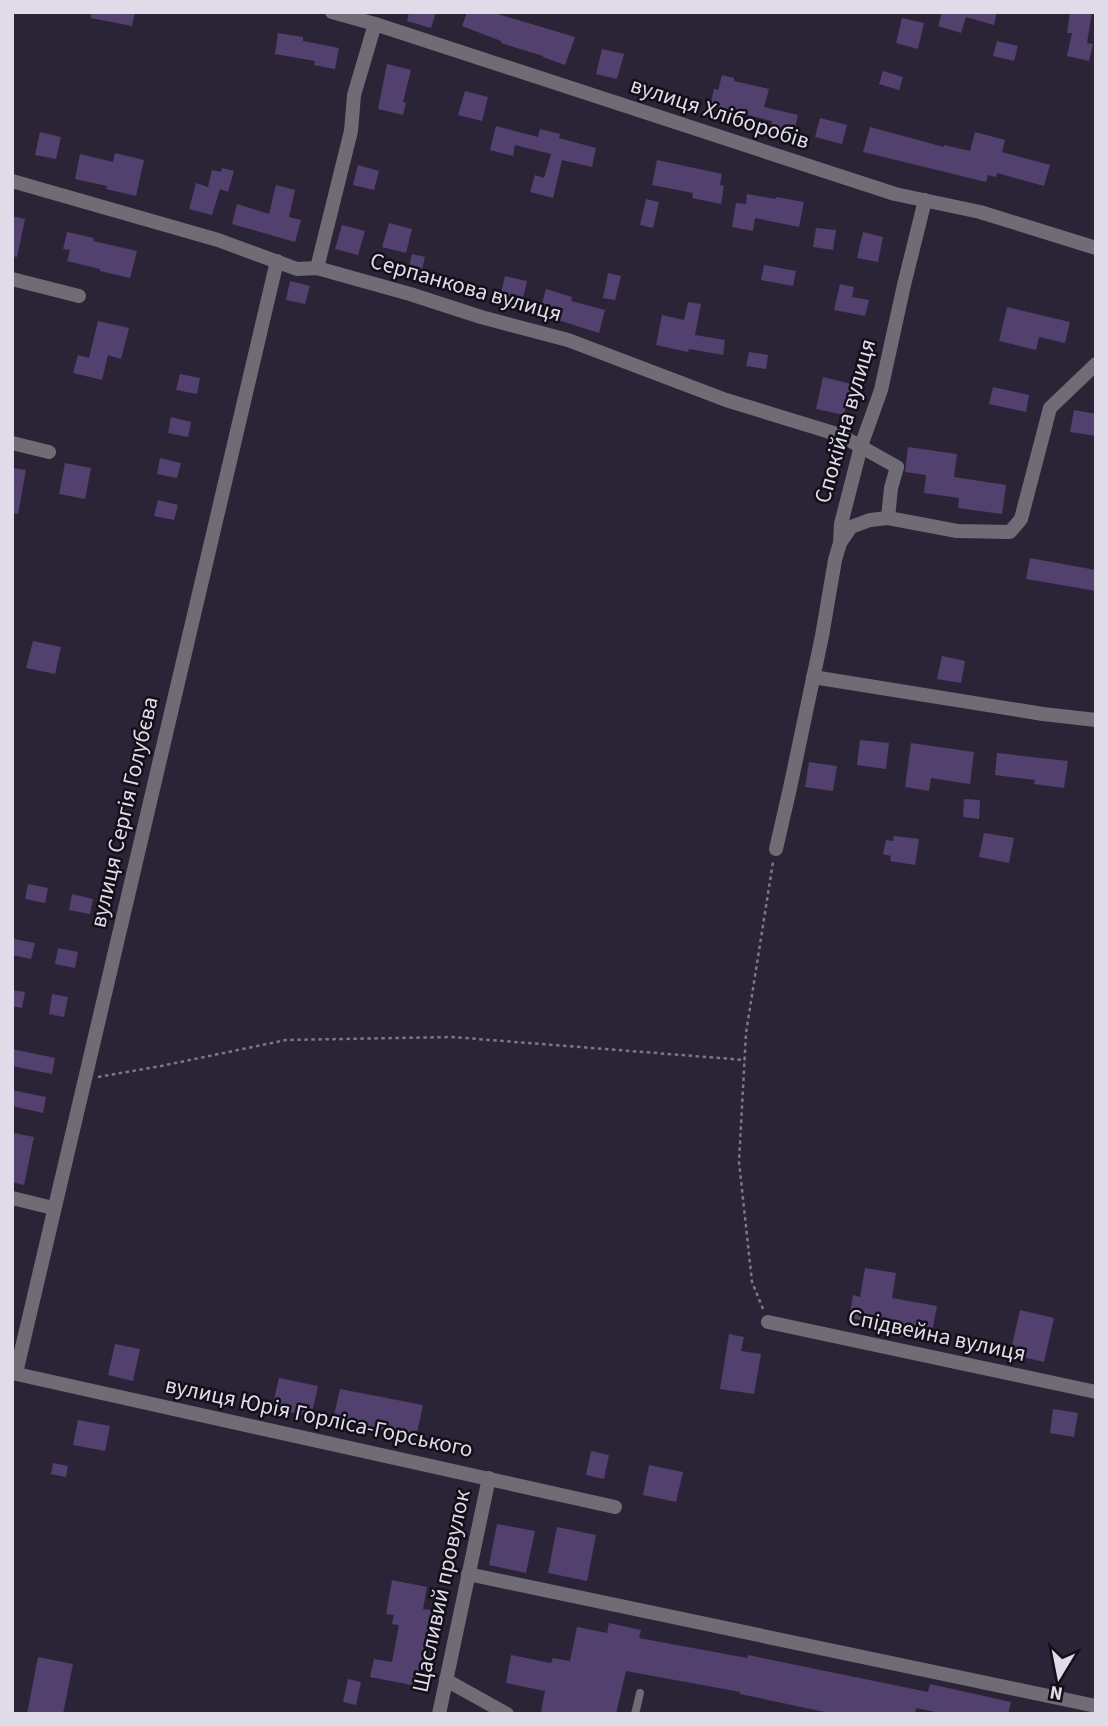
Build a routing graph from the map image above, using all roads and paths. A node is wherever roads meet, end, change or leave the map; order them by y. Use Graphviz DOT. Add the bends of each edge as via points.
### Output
graph roads {
  1 [pos="332,12"];
  2 [pos="375,24"];
  3 [pos="12,181"];
  4 [pos="925,200"];
  5 [pos="1096,248"];
  6 [pos="277,261"];
  7 [pos="317,268"];
  8 [pos="12,279"];
  9 [pos="79,296"];
  10 [pos="1096,364"];
  11 [pos="12,443"];
  12 [pos="861,446"];
  13 [pos="49,452"];
  14 [pos="888,518"];
  15 [pos="840,544"];
  16 [pos="813,677"];
  17 [pos="1096,720"];
  18 [pos="776,849"];
  19 [pos="745,1060"];
  20 [pos="85,1079"];
  21 [pos="12,1198"];
  22 [pos="53,1208"];
  23 [pos="768,1322"];
  24 [pos="14,1373"];
  25 [pos="1096,1392"];
  26 [pos="489,1478"];
  27 [pos="615,1507"];
  28 [pos="468,1574"];
  29 [pos="446,1680"];
  30 [pos="640,1693"];
  31 [pos="1096,1706"];
  32 [pos="439,1714"];
  33 [pos="507,1714"];
  34 [pos="635,1714"];
  1 -- 2 [label="street, вулиця Хліборобів"];
  2 -- 4 [label="street, вулиця Хліборобів"];
  2 -- 7 [label="street" via="354,95 351,131"];
  3 -- 6 [label="street, Серпанкова вулиця"];
  4 -- 5 [label="street, вулиця Хліборобів"];
  4 -- 12 [label="street, Спокійна вулиця" via="881,390"];
  6 -- 7 [label="street, Серпанкова вулиця"];
  6 -- 20 [label="street, вулиця Сергія Голубєва"];
  7 -- 12 [label="street, Серпанкова вулиця" via="568,340"];
  8 -- 9 [label="street"];
  10 -- 14 [label="street" via="1050,408 1021,519 1010,532 957,531"];
  11 -- 13 [label="street"];
  12 -- 14 [label="street, Серпанкова вулиця" via="897,467"];
  12 -- 15 [label="street, Спокійна вулиця"];
  14 -- 15 [label="street" via="851,527"];
  15 -- 16 [label="street, Спокійна вулиця"];
  16 -- 17 [label="street"];
  16 -- 18 [label="street, Спокійна вулиця"];
  18 -- 19 [label="path"];
  19 -- 20 [label="path" via="452,1037 286,1040"];
  19 -- 23 [label="path" via="739,1162 752,1282"];
  20 -- 22 [label="street, вулиця Сергія Голубєва"];
  21 -- 22 [label="street"];
  22 -- 24 [label="street, вулиця Сергія Голубєва"];
  23 -- 25 [label="street, Спідвейна вулиця"];
  24 -- 26 [label="street, вулиця Юрія Горліса-Горського"];
  26 -- 27 [label="street, вулиця Юрія Горліса-Горського"];
  26 -- 28 [label="street, Щасливий провулок"];
  28 -- 29 [label="street, Щасливий провулок"];
  28 -- 31 [label="street"];
  29 -- 32 [label="street, Щасливий провулок"];
  29 -- 33 [label="street"];
  30 -- 34 [label="lane"];
}
